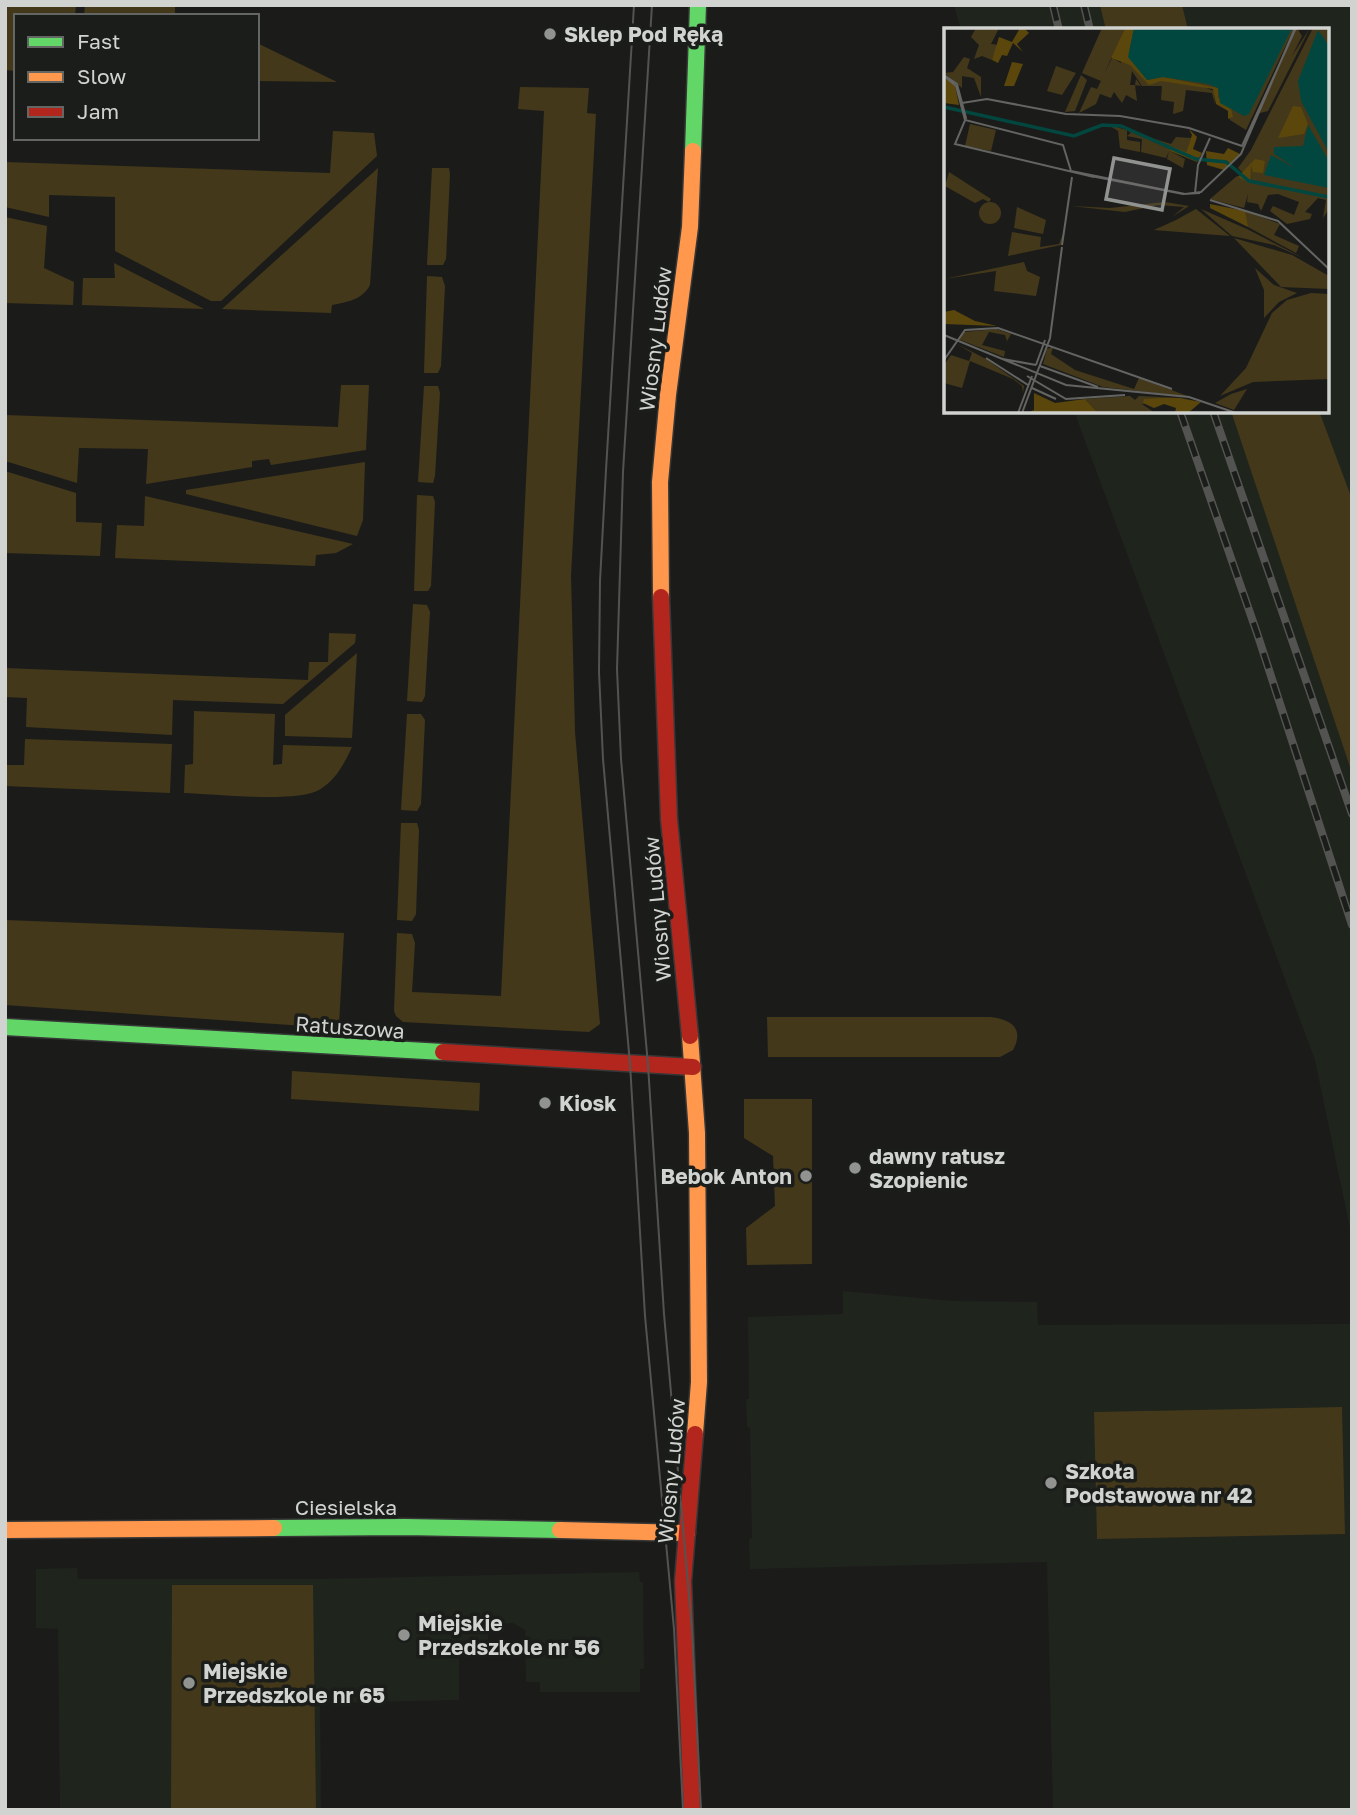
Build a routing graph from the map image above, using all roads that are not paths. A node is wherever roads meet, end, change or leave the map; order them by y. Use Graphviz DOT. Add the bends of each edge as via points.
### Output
graph roads {
  1 [pos="698,5"];
  2 [pos="5,1027"];
  3 [pos="693,1067"];
  4 [pos="5,1530"];
  5 [pos="687,1533"];
  6 [pos="692,1810"];
  1 -- 3 [label="street, Wiosny Ludów" via="690,227 668,396 659,538 669,818"];
  2 -- 3 [label="street, Ratuszowa"];
  3 -- 5 [label="street, Wiosny Ludów" via="700,1337"];
  4 -- 5 [label="street, Ciesielska" via="405,1527"];
  5 -- 6 [label="street, Wiosny Ludów" via="683,1581"];
}
